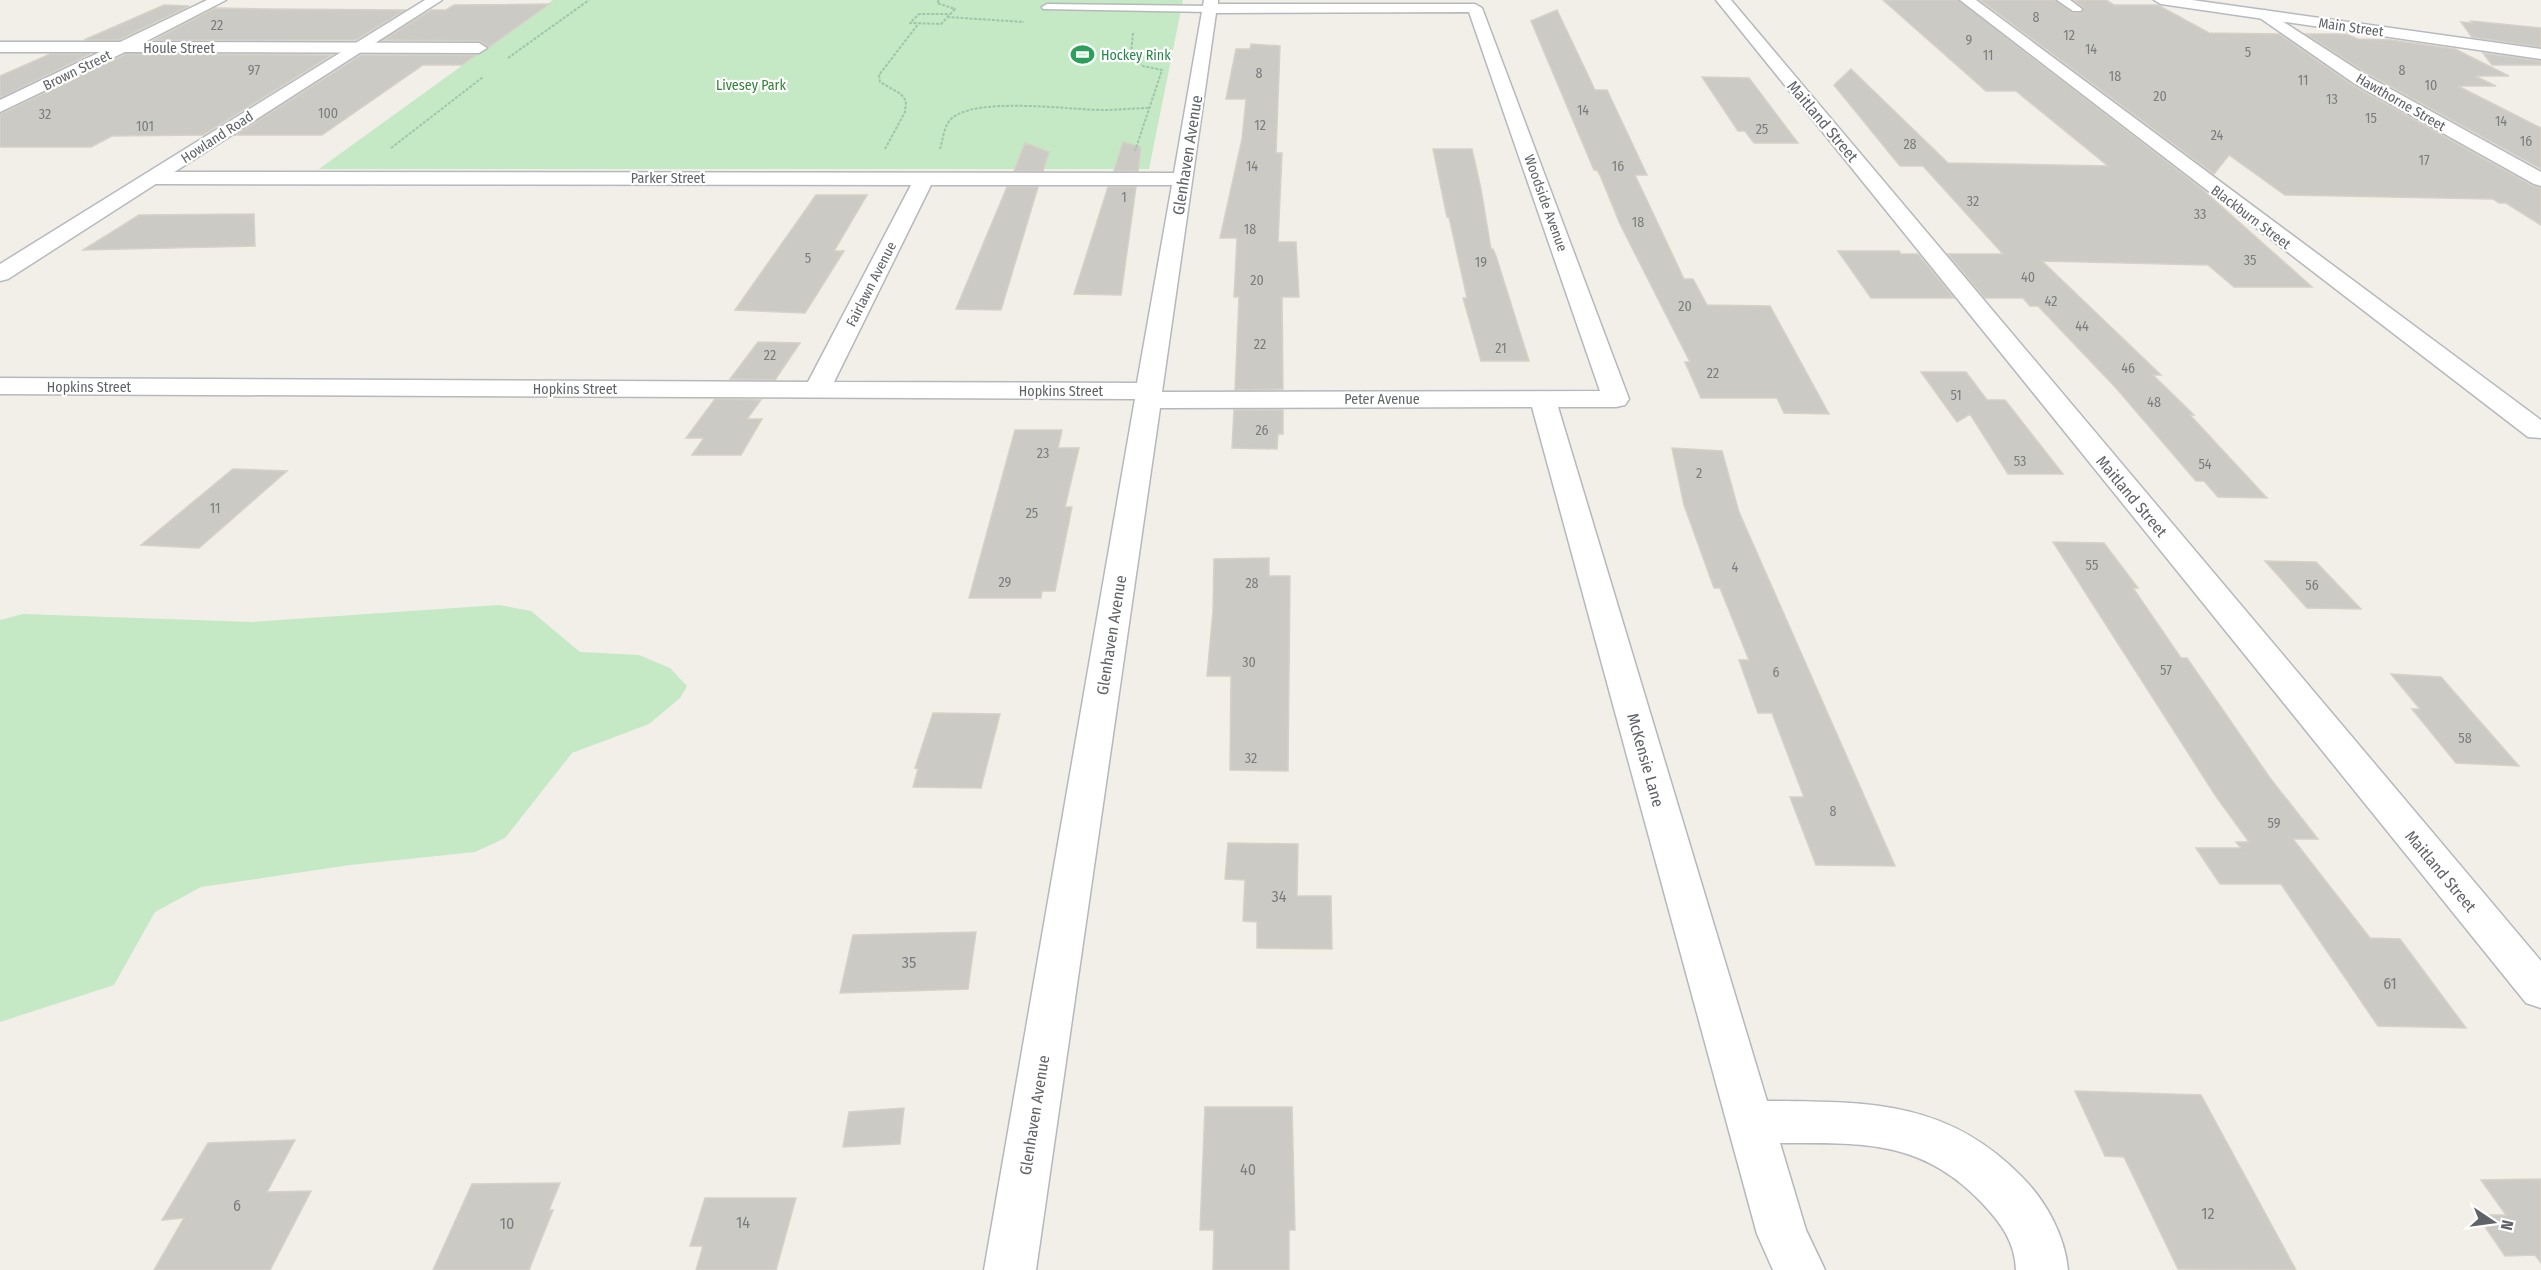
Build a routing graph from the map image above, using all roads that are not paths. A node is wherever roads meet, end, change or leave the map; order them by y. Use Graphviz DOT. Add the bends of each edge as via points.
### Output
graph roads {
  1 [pos="219,0"];
  2 [pos="435,0"];
  3 [pos="1723,0"];
  4 [pos="1967,0"];
  5 [pos="2062,0"];
  6 [pos="2161,0"];
  7 [pos="1210,4"];
  8 [pos="1047,7"];
  9 [pos="2261,7"];
  10 [pos="2077,9"];
  11 [pos="0,47"];
  12 [pos="124,47"];
  13 [pos="357,48"];
  14 [pos="479,48"];
  15 [pos="2541,54"];
  16 [pos="0,107"];
  17 [pos="154,178"];
  18 [pos="924,179"];
  19 [pos="1183,179"];
  20 [pos="2541,180"];
  21 [pos="0,274"];
  22 [pos="0,386"];
  23 [pos="817,390"];
  24 [pos="1149,395"];
  25 [pos="1543,399"];
  26 [pos="1616,399"];
  27 [pos="2538,431"];
  28 [pos="2541,991"];
  29 [pos="1750,1122"];
  30 [pos="1010,1270"];
  31 [pos="1799,1270"];
  32 [pos="2042,1270"];
  1 -- 12 [label="street, Brown Street"];
  2 -- 13 [label="street, Howland Road"];
  3 -- 28 [label="street, Maitland Street"];
  4 -- 27 [label="street, Blackburn Street"];
  5 -- 10 [label="lane"];
  6 -- 9 [label="street, Main Street"];
  7 -- 8 [label="lane"];
  7 -- 19 [label="street, Glenhaven Avenue"];
  7 -- 26 [label="street, Woodside Avenue" via="1475,8"];
  9 -- 15 [label="street, Main Street" via="2291,18"];
  9 -- 20 [label="street, Hawthorne Street" via="2361,80"];
  11 -- 12 [label="street, Houle Street"];
  12 -- 13 [label="street, Houle Street"];
  12 -- 16 [label="street, Brown Street"];
  13 -- 14 [label="street, Houle Street"];
  13 -- 17 [label="street, Howland Road"];
  17 -- 18 [label="street, Parker Street"];
  17 -- 21 [label="street, Howland Road"];
  18 -- 19 [label="street, Parker Street"];
  18 -- 23 [label="street, Fairlawn Avenue"];
  19 -- 24 [label="street, Glenhaven Avenue"];
  22 -- 23 [label="street, Hopkins Street"];
  23 -- 24 [label="street, Hopkins Street"];
  24 -- 25 [label="street, Peter Avenue"];
  24 -- 30 [label="street, Glenhaven Avenue"];
  25 -- 26 [label="street, Peter Avenue"];
  25 -- 29 [label="street, McKensie Lane"];
  29 -- 31 [label="street, McKensie Lane" via="1782,1234"];
  29 -- 32 [label="street" via="1892,1126 1949,1147 1976,1163 2019,1209 2033,1235"];
}
